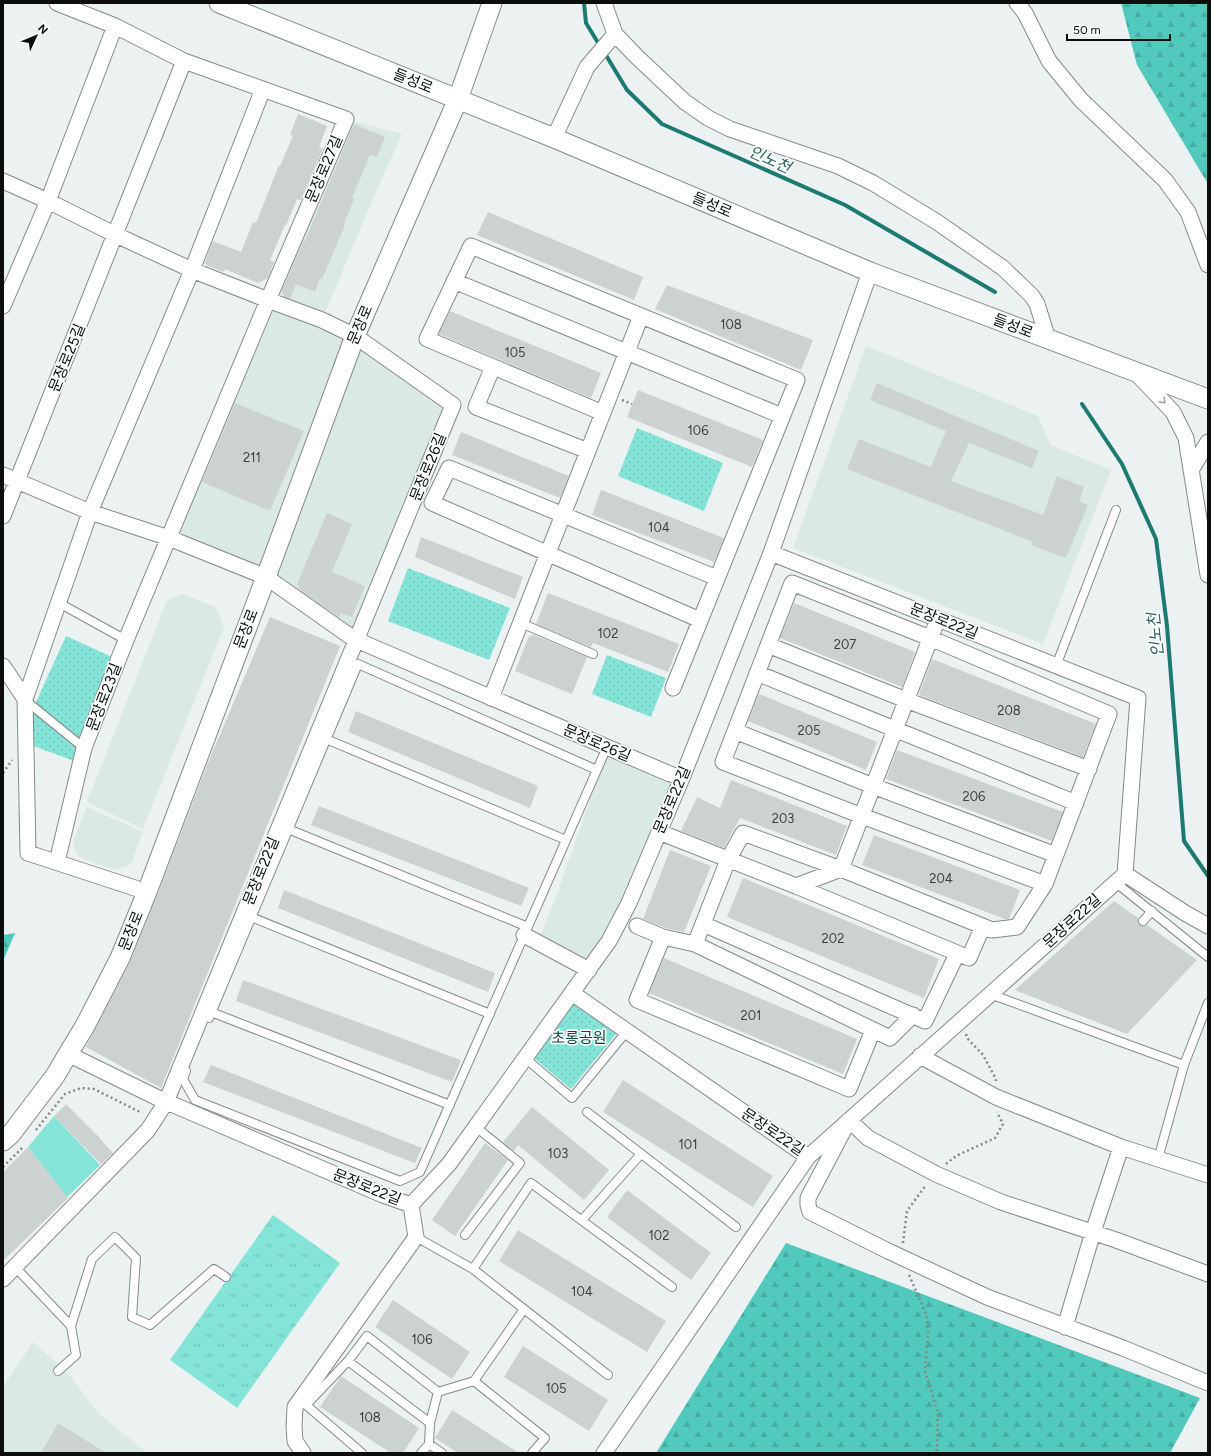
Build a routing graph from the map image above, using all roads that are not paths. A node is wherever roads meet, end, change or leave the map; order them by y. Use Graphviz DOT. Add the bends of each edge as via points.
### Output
graph roads {
  1 [pos="57,3"];
  2 [pos="219,3"];
  3 [pos="492,3"];
  4 [pos="604,3"];
  5 [pos="1017,3"];
  6 [pos="115,26"];
  7 [pos="612,38"];
  8 [pos="184,61"];
  9 [pos="263,89"];
  10 [pos="458,99"];
  11 [pos="554,138"];
  12 [pos="3,181"];
  13 [pos="48,200"];
  14 [pos="116,234"];
  15 [pos="1208,265"];
  16 [pos="192,270"];
  17 [pos="870,272"];
  18 [pos="454,281"];
  19 [pos="268,300"];
  20 [pos="3,306"];
  21 [pos="641,316"];
  22 [pos="355,336"];
  23 [pos="1048,339"];
  24 [pos="627,352"];
  25 [pos="493,367"];
  26 [pos="1136,373"];
  27 [pos="1208,399"];
  28 [pos="603,414"];
  29 [pos="782,416"];
  30 [pos="1208,442"];
  31 [pos="588,451"];
  32 [pos="1191,470"];
  33 [pos="3,475"];
  34 [pos="17,481"];
  35 [pos="1202,509"];
  36 [pos="1116,510"];
  37 [pos="90,512"];
  38 [pos="563,515"];
  39 [pos="3,516"];
  40 [pos="168,538"];
  41 [pos="771,553"];
  42 [pos="548,554"];
  43 [pos="1208,575"];
  44 [pos="266,577"];
  45 [pos="717,578"];
  46 [pos="59,603"];
  47 [pos="938,619"];
  48 [pos="700,620"];
  49 [pos="520,622"];
  50 [pos="930,638"];
  51 [pos="126,640"];
  52 [pos="357,640"];
  53 [pos="768,645"];
  54 [pos="593,654"];
  55 [pos="3,666"];
  56 [pos="1056,666"];
  57 [pos="758,673"];
  58 [pos="673,688"];
  59 [pos="491,698"];
  60 [pos="25,699"];
  61 [pos="906,700"];
  62 [pos="895,729"];
  63 [pos="735,731"];
  64 [pos="326,739"];
  65 [pos="84,748"];
  66 [pos="607,748"];
  67 [pos="1089,769"];
  68 [pos="597,770"];
  69 [pos="682,778"];
  70 [pos="873,786"];
  71 [pos="1076,802"];
  72 [pos="862,816"];
  73 [pos="288,829"];
  74 [pos="659,832"];
  75 [pos="566,840"];
  76 [pos="1056,855"];
  77 [pos="728,860"];
  78 [pos="57,862"];
  79 [pos="841,869"];
  80 [pos="1120,878"];
  81 [pos="1045,884"];
  82 [pos="796,886"];
  83 [pos="147,892"];
  84 [pos="1152,911"];
  85 [pos="251,917"];
  86 [pos="1143,921"];
  87 [pos="703,924"];
  88 [pos="637,926"];
  89 [pos="983,926"];
  90 [pos="1208,926"];
  91 [pos="526,931"];
  92 [pos="663,937"];
  93 [pos="695,944"];
  94 [pos="957,954"];
  95 [pos="1208,957"];
  96 [pos="589,970"];
  97 [pos="572,993"];
  98 [pos="990,994"];
  99 [pos="1208,1003"];
  100 [pos="211,1012"];
  101 [pos="490,1014"];
  102 [pos="913,1015"];
  103 [pos="873,1030"];
  104 [pos="627,1031"];
  105 [pos="68,1054"];
  106 [pos="920,1056"];
  107 [pos="525,1058"];
  108 [pos="1184,1065"];
  109 [pos="166,1102"];
  110 [pos="450,1105"];
  111 [pos="587,1112"];
  112 [pos="849,1120"];
  113 [pos="476,1127"];
  114 [pos="3,1141"];
  115 [pos="1122,1147"];
  116 [pos="642,1154"];
  117 [pos="808,1157"];
  118 [pos="1158,1159"];
  119 [pos="1208,1175"];
  120 [pos="411,1204"];
  121 [pos="582,1220"];
  122 [pos="736,1227"];
  123 [pos="1093,1232"];
  124 [pos="465,1236"];
  125 [pos="416,1237"];
  126 [pos="15,1267"];
  127 [pos="473,1269"];
  128 [pos="1208,1274"];
  129 [pos="226,1277"];
  130 [pos="3,1279"];
  131 [pos="672,1287"];
  132 [pos="524,1309"];
  133 [pos="71,1326"];
  134 [pos="1066,1327"];
  135 [pos="348,1361"];
  136 [pos="58,1371"];
  137 [pos="608,1375"];
  138 [pos="474,1381"];
  139 [pos="1208,1383"];
  140 [pos="438,1392"];
  141 [pos="430,1424"];
  142 [pos="429,1444"];
  143 [pos="303,1453"];
  144 [pos="362,1453"];
  145 [pos="421,1453"];
  146 [pos="442,1453"];
  147 [pos="532,1453"];
  148 [pos="604,1453"];
  1 -- 6 [label="street, 문장로27길"];
  2 -- 10 [label="street, 들성로"];
  3 -- 10 [label="street, 문장로"];
  4 -- 7 [label="street"];
  5 -- 15 [label="street" via="1025,13 1050,61 1081,100 1165,180 1188,212"];
  6 -- 8 [label="street, 문장로27길"];
  6 -- 13 [label="street"];
  7 -- 11 [label="street" via="587,67"];
  7 -- 23 [label="street" via="637,57 685,102 708,118 730,129 838,166 873,183 976,248 1003,268 1032,296"];
  8 -- 9 [label="street, 문장로27길"];
  8 -- 14 [label="street"];
  9 -- 16 [label="street"];
  9 -- 19 [label="street, 문장로27길" via="346,119"];
  10 -- 11 [label="street, 들성로"];
  10 -- 22 [label="street, 문장로"];
  11 -- 17 [label="street, 들성로"];
  12 -- 13 [label="street"];
  13 -- 14 [label="street"];
  13 -- 20 [label="street"];
  14 -- 16 [label="street"];
  14 -- 34 [label="street, 문장로25길"];
  16 -- 19 [label="street"];
  16 -- 37 [label="street"];
  17 -- 23 [label="street, 들성로"];
  17 -- 41 [label="street, 문장로22길"];
  18 -- 21 [label="street" via="471,246"];
  18 -- 24 [label="street"];
  18 -- 25 [label="street" via="427,340"];
  19 -- 22 [label="street" via="322,320"];
  19 -- 40 [label="street"];
  21 -- 24 [label="street"];
  21 -- 29 [label="street" via="797,380"];
  22 -- 44 [label="street, 문장로"];
  22 -- 52 [label="street, 문장로26길" via="453,405"];
  23 -- 26 [label="street, 들성로"];
  24 -- 28 [label="street"];
  24 -- 29 [label="street"];
  25 -- 28 [label="street"];
  25 -- 31 [label="street" via="476,407"];
  26 -- 27 [label="street, 들성로"];
  26 -- 32 [label="street, one-way" via="1173,412 1186,438"];
  28 -- 31 [label="street"];
  29 -- 45 [label="street"];
  30 -- 32 [label="street"];
  31 -- 38 [label="street"];
  32 -- 35 [label="street"];
  33 -- 34 [label="street"];
  34 -- 37 [label="street"];
  34 -- 39 [label="street"];
  35 -- 43 [label="street"];
  36 -- 56 [label="lane"];
  37 -- 40 [label="street"];
  37 -- 46 [label="street"];
  38 -- 42 [label="street"];
  38 -- 42 [label="street" via="449,468 432,503"];
  38 -- 45 [label="street"];
  40 -- 44 [label="street"];
  40 -- 51 [label="street, 문장로23길"];
  41 -- 47 [label="street, 문장로22길"];
  41 -- 69 [label="street, 문장로22길"];
  42 -- 48 [label="street"];
  42 -- 49 [label="street"];
  44 -- 52 [label="street, 문장로26길"];
  44 -- 83 [label="street, 문장로"];
  45 -- 48 [label="street"];
  46 -- 51 [label="lane"];
  46 -- 60 [label="street"];
  47 -- 50 [label="street"];
  47 -- 56 [label="street, 문장로22길"];
  48 -- 58 [label="street"];
  49 -- 54 [label="lane"];
  49 -- 59 [label="street"];
  50 -- 53 [label="street" via="792,583"];
  50 -- 61 [label="street"];
  50 -- 67 [label="street" via="1109,714"];
  51 -- 65 [label="street, 문장로23길"];
  52 -- 59 [label="street, 문장로26길"];
  52 -- 109 [label="street, 문장로22길"];
  53 -- 57 [label="street"];
  53 -- 61 [label="street"];
  55 -- 60 [label="street"];
  56 -- 80 [label="street, 문장로22길" via="1138,698"];
  57 -- 62 [label="street"];
  57 -- 63 [label="street"];
  59 -- 66 [label="street, 문장로26길"];
  60 -- 65 [label="lane"];
  60 -- 78 [label="street" via="28,853"];
  61 -- 62 [label="street"];
  61 -- 67 [label="street"];
  62 -- 70 [label="street"];
  62 -- 71 [label="street"];
  63 -- 70 [label="street"];
  63 -- 72 [label="street" via="724,762"];
  64 -- 68 [label="lane" via="358,664"];
  64 -- 73 [label="lane"];
  64 -- 75 [label="lane"];
  65 -- 78 [label="street, 문장로23길"];
  66 -- 68 [label="lane"];
  66 -- 69 [label="street, 문장로26길"];
  67 -- 71 [label="street"];
  68 -- 75 [label="lane"];
  69 -- 74 [label="street, 문장로22길"];
  70 -- 72 [label="street"];
  70 -- 76 [label="street"];
  71 -- 76 [label="street"];
  72 -- 79 [label="street"];
  72 -- 81 [label="street"];
  73 -- 85 [label="lane"];
  73 -- 91 [label="lane"];
  74 -- 77 [label="street"];
  74 -- 96 [label="street, 문장로22길" via="629,903 609,941"];
  75 -- 91 [label="lane"];
  76 -- 81 [label="street"];
  77 -- 79 [label="street" via="743,832"];
  77 -- 82 [label="street"];
  77 -- 87 [label="street"];
  78 -- 83 [label="street"];
  79 -- 82 [label="street"];
  79 -- 89 [label="street"];
  80 -- 84 [label="lane"];
  80 -- 90 [label="street"];
  80 -- 98 [label="street, 문장로22길"];
  81 -- 89 [label="street" via="1017,927 992,930"];
  82 -- 94 [label="street"];
  83 -- 105 [label="street, 문장로" via="120,958"];
  84 -- 86 [label="lane"];
  84 -- 95 [label="lane"];
  85 -- 100 [label="lane"];
  85 -- 101 [label="lane"];
  87 -- 93 [label="street"];
  87 -- 102 [label="street"];
  88 -- 92 [label="street"];
  89 -- 94 [label="street" via="969,958"];
  91 -- 96 [label="street"];
  91 -- 101 [label="lane"];
  92 -- 93 [label="street"];
  92 -- 103 [label="street" via="637,1000 849,1089"];
  93 -- 103 [label="street"];
  94 -- 102 [label="street" via="925,1021"];
  96 -- 97 [label="street, 문장로22길"];
  97 -- 104 [label="street, 문장로22길"];
  97 -- 107 [label="street, 문장로22길"];
  98 -- 106 [label="street, 문장로22길"];
  98 -- 108 [label="lane"];
  99 -- 108 [label="lane"];
  100 -- 110 [label="lane"];
  100 -- 110 [label="lane" via="183,1079 195,1100 400,1181 420,1172"];
  101 -- 110 [label="lane"];
  102 -- 103 [label="street" via="890,1038"];
  104 -- 107 [label="lane" via="572,1098"];
  104 -- 117 [label="street, 문장로22길"];
  105 -- 109 [label="street, 문장로22길"];
  105 -- 114 [label="street, 문장로" via="55,1076"];
  106 -- 112 [label="street, 문장로22길"];
  106 -- 115 [label="street" via="996,1097"];
  107 -- 113 [label="street, 문장로22길"];
  108 -- 118 [label="lane"];
  109 -- 120 [label="street, 문장로22길" via="383,1195"];
  109 -- 126 [label="street" via="148,1130"];
  111 -- 116 [label="lane"];
  112 -- 117 [label="street, 문장로22길"];
  112 -- 123 [label="street" via="868,1138 936,1174 1001,1202"];
  112 -- 134 [label="street" via="808,1198 810,1212 987,1297"];
  113 -- 120 [label="street, 문장로22길" via="449,1164"];
  113 -- 124 [label="lane" via="520,1163"];
  115 -- 118 [label="street"];
  115 -- 123 [label="street"];
  116 -- 121 [label="lane"];
  116 -- 122 [label="lane"];
  117 -- 148 [label="street"];
  118 -- 119 [label="street"];
  120 -- 125 [label="street"];
  121 -- 127 [label="lane" via="531,1183"];
  121 -- 131 [label="lane"];
  123 -- 128 [label="street"];
  123 -- 134 [label="street"];
  125 -- 127 [label="lane"];
  125 -- 143 [label="street" via="295,1407 295,1441"];
  126 -- 130 [label="street"];
  126 -- 133 [label="lane"];
  127 -- 132 [label="lane"];
  129 -- 133 [label="lane" via="214,1269 150,1325 132,1317 136,1258 115,1237 92,1259"];
  132 -- 137 [label="lane"];
  132 -- 138 [label="lane"];
  133 -- 136 [label="lane" via="76,1355"];
  134 -- 139 [label="street"];
  135 -- 140 [label="lane" via="367,1336"];
  135 -- 141 [label="lane"];
  135 -- 144 [label="lane" via="306,1405"];
  138 -- 140 [label="lane"];
  138 -- 147 [label="lane" via="545,1438"];
  140 -- 141 [label="lane"];
  141 -- 142 [label="lane"];
  142 -- 145 [label="lane"];
  142 -- 146 [label="lane"];
}
